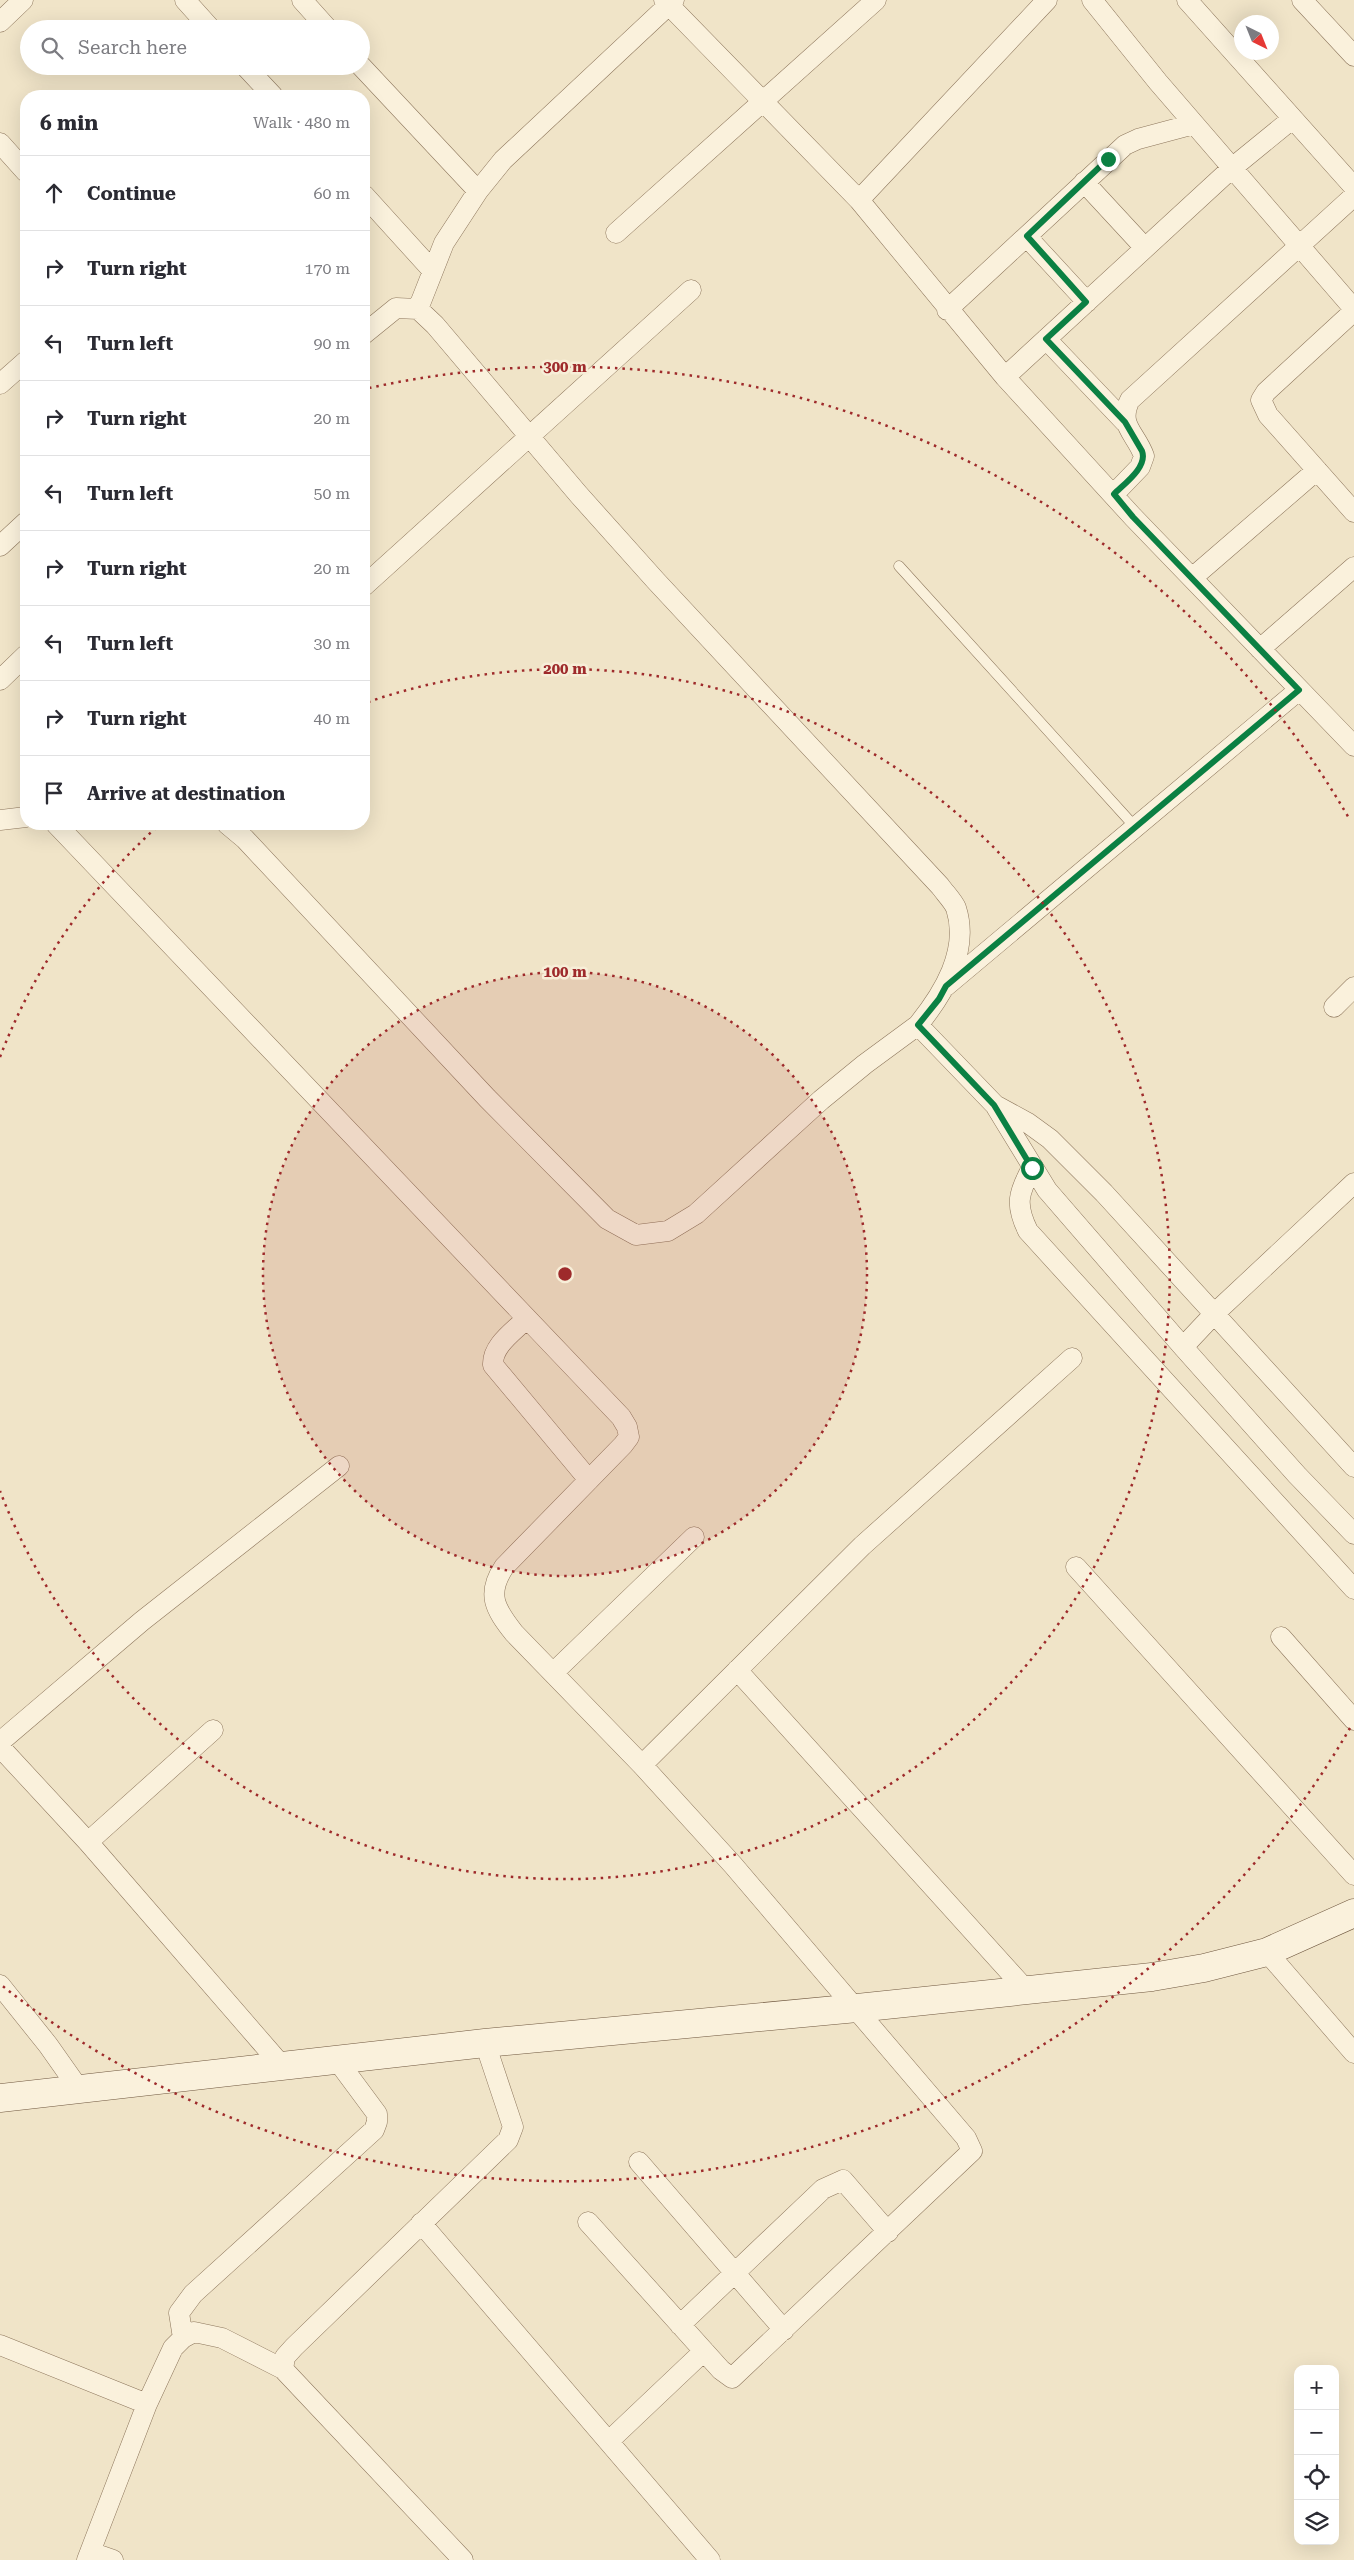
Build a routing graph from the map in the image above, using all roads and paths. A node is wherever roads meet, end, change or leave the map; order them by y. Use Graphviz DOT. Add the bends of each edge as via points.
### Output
graph roads {
  1 [pos="23,0"];
  2 [pos="185,0"];
  3 [pos="302,0"];
  4 [pos="876,0"];
  5 [pos="1047,0"];
  6 [pos="1092,0"];
  7 [pos="1187,0"];
  8 [pos="1302,0"];
  9 [pos="669,2"];
  10 [pos="203,20"];
  11 [pos="320,20"];
  12 [pos="0,22"];
  13 [pos="1354,56"];
  14 [pos="253,75"];
  15 [pos="369,75"];
  16 [pos="267,90"];
  17 [pos="764,101"];
  18 [pos="1292,119"];
  19 [pos="1194,124"];
  20 [pos="0,143"];
  21 [pos="20,165"];
  22 [pos="1232,168"];
  23 [pos="1084,182"];
  24 [pos="1353,187"];
  25 [pos="478,191"];
  26 [pos="858,200"];
  27 [pos="370,202"];
  28 [pos="616,234"];
  29 [pos="1027,236"];
  30 [pos="1298,246"];
  31 [pos="1145,248"];
  32 [pos="432,270"];
  33 [pos="691,290"];
  34 [pos="1086,302"];
  35 [pos="418,310"];
  36 [pos="947,310"];
  37 [pos="1354,310"];
  38 [pos="370,329"];
  39 [pos="1046,339"];
  40 [pos="20,366"];
  41 [pos="1005,377"];
  42 [pos="0,384"];
  43 [pos="1125,422"];
  44 [pos="531,437"];
  45 [pos="1317,470"];
  46 [pos="1114,494"];
  47 [pos="1354,512"];
  48 [pos="20,528"];
  49 [pos="0,546"];
  50 [pos="899,566"];
  51 [pos="1354,567"];
  52 [pos="1192,578"];
  53 [pos="370,581"];
  54 [pos="1260,649"];
  55 [pos="20,661"];
  56 [pos="0,680"];
  57 [pos="1299,690"];
  58 [pos="1354,746"];
  59 [pos="20,818"];
  60 [pos="0,820"];
  61 [pos="1136,828"];
  62 [pos="62,830"];
  63 [pos="234,830"];
  64 [pos="946,986"];
  65 [pos="1354,988"];
  66 [pos="1334,1007"];
  67 [pos="918,1025"];
  68 [pos="994,1105"];
  69 [pos="1032,1168"];
  70 [pos="1354,1183"];
  71 [pos="1215,1313"];
  72 [pos="526,1320"];
  73 [pos="1183,1347"];
  74 [pos="1072,1358"];
  75 [pos="339,1466"];
  76 [pos="1354,1467"];
  77 [pos="589,1480"];
  78 [pos="1354,1534"];
  79 [pos="694,1536"];
  80 [pos="1076,1567"];
  81 [pos="1354,1589"];
  82 [pos="1281,1638"];
  83 [pos="738,1670"];
  84 [pos="552,1673"];
  85 [pos="1354,1720"];
  86 [pos="213,1730"];
  87 [pos="0,1742"];
  88 [pos="0,1747"];
  89 [pos="642,1765"];
  90 [pos="88,1842"];
  91 [pos="1354,1874"];
  92 [pos="1354,1913"];
  93 [pos="1267,1952"];
  94 [pos="0,1985"];
  95 [pos="1026,1990"];
  96 [pos="857,2008"];
  97 [pos="485,2044"];
  98 [pos="1354,2053"];
  99 [pos="338,2060"];
  100 [pos="283,2067"];
  101 [pos="80,2089"];
  102 [pos="0,2098"];
  103 [pos="639,2162"];
  104 [pos="588,2222"];
  105 [pos="420,2223"];
  106 [pos="888,2232"];
  107 [pos="734,2272"];
  108 [pos="680,2325"];
  109 [pos="784,2330"];
  110 [pos="183,2338"];
  111 [pos="0,2345"];
  112 [pos="704,2351"];
  113 [pos="283,2370"];
  114 [pos="147,2404"];
  115 [pos="609,2441"];
  116 [pos="89,2556"];
  117 [pos="113,2560"];
  118 [pos="463,2560"];
  119 [pos="710,2560"];
  1 -- 12 [label="street"];
  2 -- 10 [label="street"];
  3 -- 11 [label="street"];
  4 -- 17 [label="street"];
  5 -- 26 [label="street"];
  6 -- 19 [label="street"];
  7 -- 18 [label="street"];
  8 -- 13 [label="street"];
  9 -- 17 [label="street"];
  9 -- 25 [label="street" via="503,160"];
  14 -- 16 [label="street"];
  15 -- 25 [label="street"];
  17 -- 26 [label="street"];
  17 -- 28 [label="street"];
  18 -- 22 [label="street"];
  18 -- 24 [label="street"];
  19 -- 22 [label="street"];
  19 -- 23 [label="street" via="1125,145"];
  20 -- 21 [label="street"];
  22 -- 30 [label="street"];
  22 -- 31 [label="street"];
  23 -- 29 [label="street"];
  23 -- 31 [label="street"];
  24 -- 30 [label="street"];
  25 -- 32 [label="street" via="444,243"];
  26 -- 36 [label="street"];
  27 -- 32 [label="street"];
  29 -- 34 [label="street"];
  29 -- 36 [label="street"];
  30 -- 37 [label="street"];
  30 -- 43 [label="street" via="1138,392 1124,412"];
  31 -- 34 [label="street"];
  32 -- 35 [label="street"];
  33 -- 44 [label="street"];
  34 -- 39 [label="street"];
  35 -- 38 [label="street" via="396,308"];
  35 -- 44 [label="street" via="436,324"];
  36 -- 41 [label="street"];
  37 -- 45 [label="street" via="1261,400 1268,415"];
  39 -- 41 [label="street"];
  39 -- 43 [label="street"];
  40 -- 42 [label="street"];
  41 -- 46 [label="street"];
  43 -- 46 [label="street" via="1144,456 1140,467"];
  44 -- 53 [label="street"];
  44 -- 64 [label="street" via="656,581 940,886 956,908 959,932 957,954"];
  45 -- 47 [label="street"];
  45 -- 52 [label="street"];
  46 -- 52 [label="street"];
  48 -- 49 [label="street"];
  50 -- 61 [label="lane"];
  51 -- 54 [label="street"];
  52 -- 54 [label="street"];
  54 -- 57 [label="street"];
  55 -- 56 [label="street"];
  57 -- 58 [label="street"];
  57 -- 61 [label="street"];
  59 -- 60 [label="street"];
  61 -- 64 [label="street"];
  62 -- 72 [label="street"];
  63 -- 67 [label="street" via="607,1220 636,1235 668,1231 696,1214 821,1100"];
  64 -- 67 [label="street"];
  65 -- 66 [label="street"];
  67 -- 68 [label="street"];
  68 -- 69 [label="street"];
  68 -- 71 [label="street" via="1050,1139"];
  69 -- 73 [label="street" via="1046,1190"];
  69 -- 81 [label="street" via="1022,1187 1019,1202 1028,1231"];
  70 -- 71 [label="street"];
  71 -- 73 [label="street"];
  71 -- 76 [label="street"];
  72 -- 77 [label="street" via="497,1348 492,1358 493,1365"];
  72 -- 77 [label="street" via="621,1417 627,1427 629,1437 624,1446"];
  73 -- 78 [label="street"];
  74 -- 83 [label="street" via="862,1546"];
  75 -- 87 [label="street" via="142,1621"];
  77 -- 84 [label="street" via="504,1567 495,1582 494,1596 499,1614"];
  79 -- 84 [label="street"];
  80 -- 91 [label="street"];
  82 -- 85 [label="street"];
  83 -- 89 [label="street"];
  83 -- 95 [label="street"];
  84 -- 89 [label="street"];
  86 -- 90 [label="street"];
  88 -- 90 [label="street"];
  89 -- 96 [label="street"];
  90 -- 100 [label="street"];
  92 -- 93 [label="street"];
  93 -- 95 [label="street" via="1152,1977"];
  93 -- 98 [label="street"];
  94 -- 101 [label="street"];
  95 -- 96 [label="street"];
  96 -- 97 [label="street"];
  96 -- 106 [label="street" via="970,2144 972,2151"];
  97 -- 99 [label="street"];
  97 -- 105 [label="street" via="513,2126 508,2140"];
  99 -- 100 [label="street"];
  99 -- 110 [label="street" via="377,2114 374,2130 192,2294 179,2313"];
  100 -- 101 [label="street"];
  101 -- 102 [label="street"];
  103 -- 107 [label="street"];
  104 -- 108 [label="street"];
  105 -- 113 [label="street" via="294,2347 285,2357"];
  105 -- 115 [label="street"];
  106 -- 107 [label="street" via="843,2180 823,2189"];
  106 -- 109 [label="street"];
  107 -- 108 [label="street"];
  107 -- 109 [label="street"];
  108 -- 112 [label="street"];
  109 -- 112 [label="street" via="732,2378 726,2376"];
  110 -- 113 [label="street" via="194,2332 222,2338"];
  110 -- 114 [label="street" via="174,2348"];
  111 -- 114 [label="street"];
  112 -- 115 [label="street"];
  113 -- 118 [label="street"];
  114 -- 116 [label="street"];
  115 -- 119 [label="street"];
  116 -- 117 [label="street"];
}
